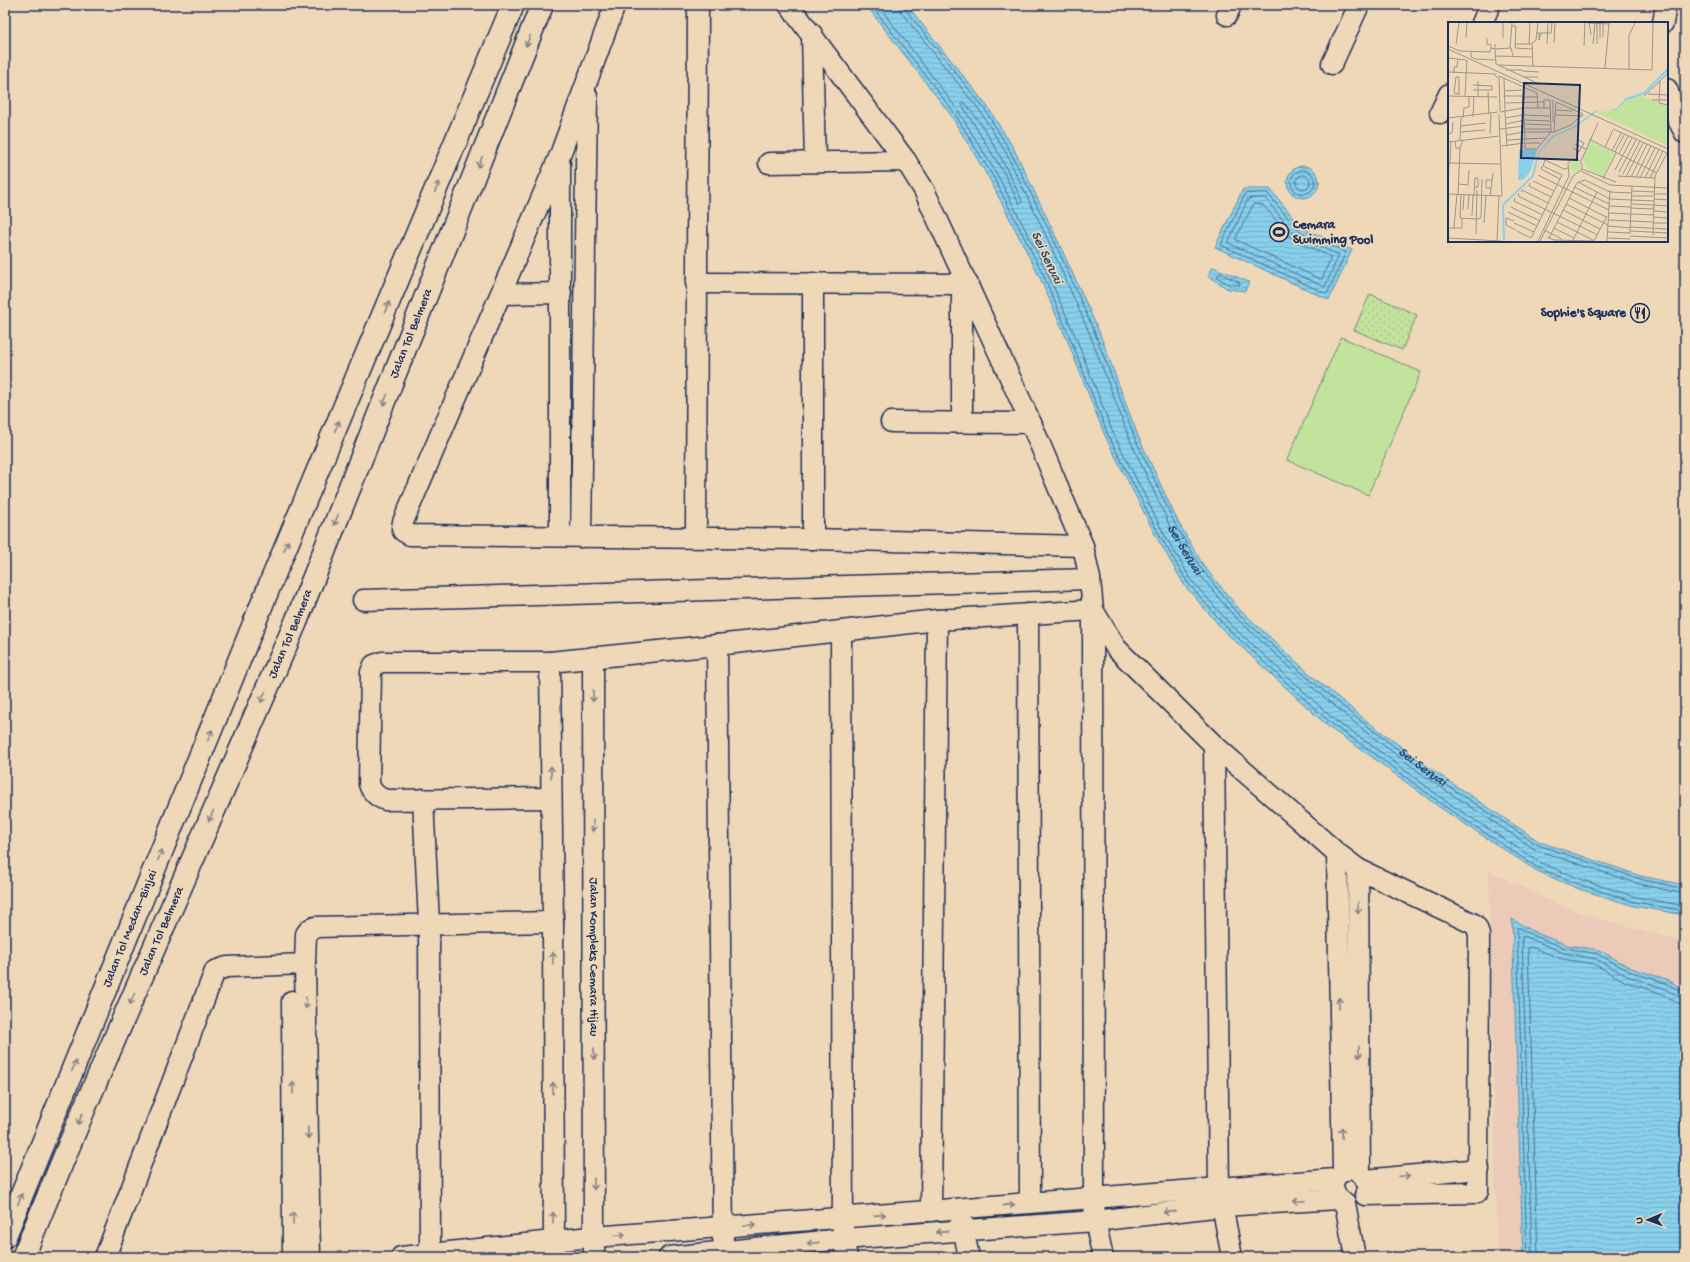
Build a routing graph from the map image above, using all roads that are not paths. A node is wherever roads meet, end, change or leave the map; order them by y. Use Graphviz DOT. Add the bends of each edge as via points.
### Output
graph roads {
  1 [pos="513,5"];
  2 [pos="542,5"];
  3 [pos="615,5"];
  4 [pos="698,5"];
  5 [pos="789,5"];
  6 [pos="1359,5"];
  7 [pos="1490,5"];
  8 [pos="1666,5"];
  9 [pos="1482,22"];
  10 [pos="1663,22"];
  11 [pos="812,34"];
  12 [pos="1332,64"];
  13 [pos="587,80"];
  14 [pos="1668,92"];
  15 [pos="1448,96"];
  16 [pos="1440,113"];
  17 [pos="1685,133"];
  18 [pos="560,155"];
  19 [pos="906,161"];
  20 [pos="815,162"];
  21 [pos="769,163"];
  22 [pos="696,283"];
  23 [pos="813,283"];
  24 [pos="965,284"];
  25 [pos="561,293"];
  26 [pos="501,294"];
  27 [pos="892,422"];
  28 [pos="962,422"];
  29 [pos="1031,422"];
  30 [pos="560,536"];
  31 [pos="581,536"];
  32 [pos="696,538"];
  33 [pos="813,539"];
  34 [pos="1083,546"];
  35 [pos="1090,579"];
  36 [pos="363,600"];
  37 [pos="1094,610"];
  38 [pos="1028,614"];
  39 [pos="937,620"];
  40 [pos="840,631"];
  41 [pos="717,645"];
  42 [pos="593,657"];
  43 [pos="550,662"];
  44 [pos="1214,745"];
  45 [pos="551,798"];
  46 [pos="423,799"];
  47 [pos="1337,853"];
  48 [pos="1358,869"];
  49 [pos="553,922"];
  50 [pos="429,923"];
  51 [pos="299,965"];
  52 [pos="1351,1188"];
  53 [pos="1220,1197"];
  54 [pos="1094,1198"];
  55 [pos="1030,1203"];
  56 [pos="959,1209"];
  57 [pos="931,1211"];
  58 [pos="843,1218"];
  59 [pos="1095,1221"];
  60 [pos="723,1227"];
  61 [pos="963,1231"];
  62 [pos="5,1236"];
  63 [pos="588,1237"];
  64 [pos="556,1246"];
  65 [pos="845,1248"];
  66 [pos="724,1254"];
  67 [pos="430,1255"];
  68 [pos="23,1257"];
  69 [pos="105,1257"];
  70 [pos="293,1257"];
  71 [pos="310,1257"];
  72 [pos="401,1257"];
  73 [pos="594,1257"];
  74 [pos="669,1257"];
  75 [pos="969,1257"];
  76 [pos="1103,1257"];
  77 [pos="1232,1257"];
  78 [pos="1355,1257"];
  79 [pos="1369,1257"];
  62 -- 1 [label="highway, Jalan Tol Medan–Binjai, one-way" via="256,621"];
  2 -- 68 [label="highway, Jalan Tol Belmera, one-way" via="296,622 85,1107"];
  3 -- 13 [label="street"];
  4 -- 22 [label="street"];
  5 -- 11 [label="street"];
  6 -- 12 [label="street"];
  7 -- 9 [label="street"];
  8 -- 10 [label="street"];
  11 -- 19 [label="street"];
  11 -- 20 [label="street"];
  13 -- 18 [label="street"];
  13 -- 31 [label="street"];
  14 -- 17 [label="street"];
  15 -- 16 [label="street"];
  18 -- 25 [label="street"];
  18 -- 26 [label="street"];
  19 -- 20 [label="street"];
  19 -- 24 [label="street" via="924,190"];
  20 -- 21 [label="street"];
  22 -- 23 [label="street"];
  22 -- 32 [label="street"];
  23 -- 24 [label="street"];
  23 -- 33 [label="street"];
  24 -- 28 [label="street"];
  24 -- 29 [label="street"];
  25 -- 26 [label="street"];
  25 -- 30 [label="street"];
  26 -- 30 [label="street" via="402,528 410,535"];
  27 -- 28 [label="street"];
  28 -- 29 [label="street"];
  29 -- 34 [label="street"];
  30 -- 31 [label="street"];
  31 -- 32 [label="street"];
  32 -- 33 [label="street"];
  33 -- 34 [label="street"];
  34 -- 35 [label="street"];
  35 -- 36 [label="street"];
  35 -- 37 [label="street"];
  37 -- 38 [label="street"];
  37 -- 44 [label="street" via="1116,648"];
  37 -- 54 [label="street"];
  38 -- 39 [label="street"];
  38 -- 55 [label="street"];
  39 -- 40 [label="street"];
  39 -- 57 [label="street"];
  40 -- 41 [label="street"];
  40 -- 58 [label="street"];
  41 -- 42 [label="street"];
  41 -- 60 [label="street"];
  42 -- 43 [label="street"];
  42 -- 63 [label="street, Jalan Kompleks Cemara Hijau, one-way"];
  45 -- 43 [label="street, one-way"];
  43 -- 46 [label="street" via="382,662 374,665 368,784 370,790 379,798 386,800"];
  44 -- 47 [label="street"];
  44 -- 53 [label="street"];
  45 -- 46 [label="street"];
  45 -- 49 [label="street"];
  46 -- 50 [label="street"];
  47 -- 48 [label="street"];
  52 -- 47 [label="street, one-way"];
  48 -- 52 [label="street, one-way"];
  48 -- 52 [label="street" via="1478,928 1479,1189 1476,1193"];
  49 -- 50 [label="street"];
  64 -- 49 [label="street, one-way"];
  50 -- 51 [label="street" via="322,926 310,929 305,937"];
  50 -- 67 [label="street"];
  51 -- 69 [label="street" via="227,967 215,971"];
  70 -- 51 [label="street, one-way"];
  51 -- 71 [label="street, one-way"];
  52 -- 53 [label="street"];
  52 -- 78 [label="street"];
  52 -- 79 [label="street"];
  53 -- 54 [label="street"];
  53 -- 59 [label="street, one-way"];
  53 -- 77 [label="street"];
  54 -- 55 [label="street"];
  54 -- 59 [label="street"];
  56 -- 55 [label="street, one-way"];
  56 -- 57 [label="street"];
  56 -- 61 [label="street"];
  58 -- 57 [label="street, one-way"];
  60 -- 58 [label="street, one-way"];
  58 -- 65 [label="street"];
  59 -- 61 [label="street"];
  59 -- 76 [label="street"];
  63 -- 60 [label="street, one-way"];
  60 -- 66 [label="street"];
  61 -- 65 [label="street, one-way"];
  61 -- 75 [label="street"];
  63 -- 64 [label="street"];
  63 -- 73 [label="street, Jalan Kompleks Cemara Hijau"];
  64 -- 67 [label="street"];
  65 -- 66 [label="street, one-way"];
  66 -- 74 [label="street"];
  67 -- 72 [label="street"];
}
